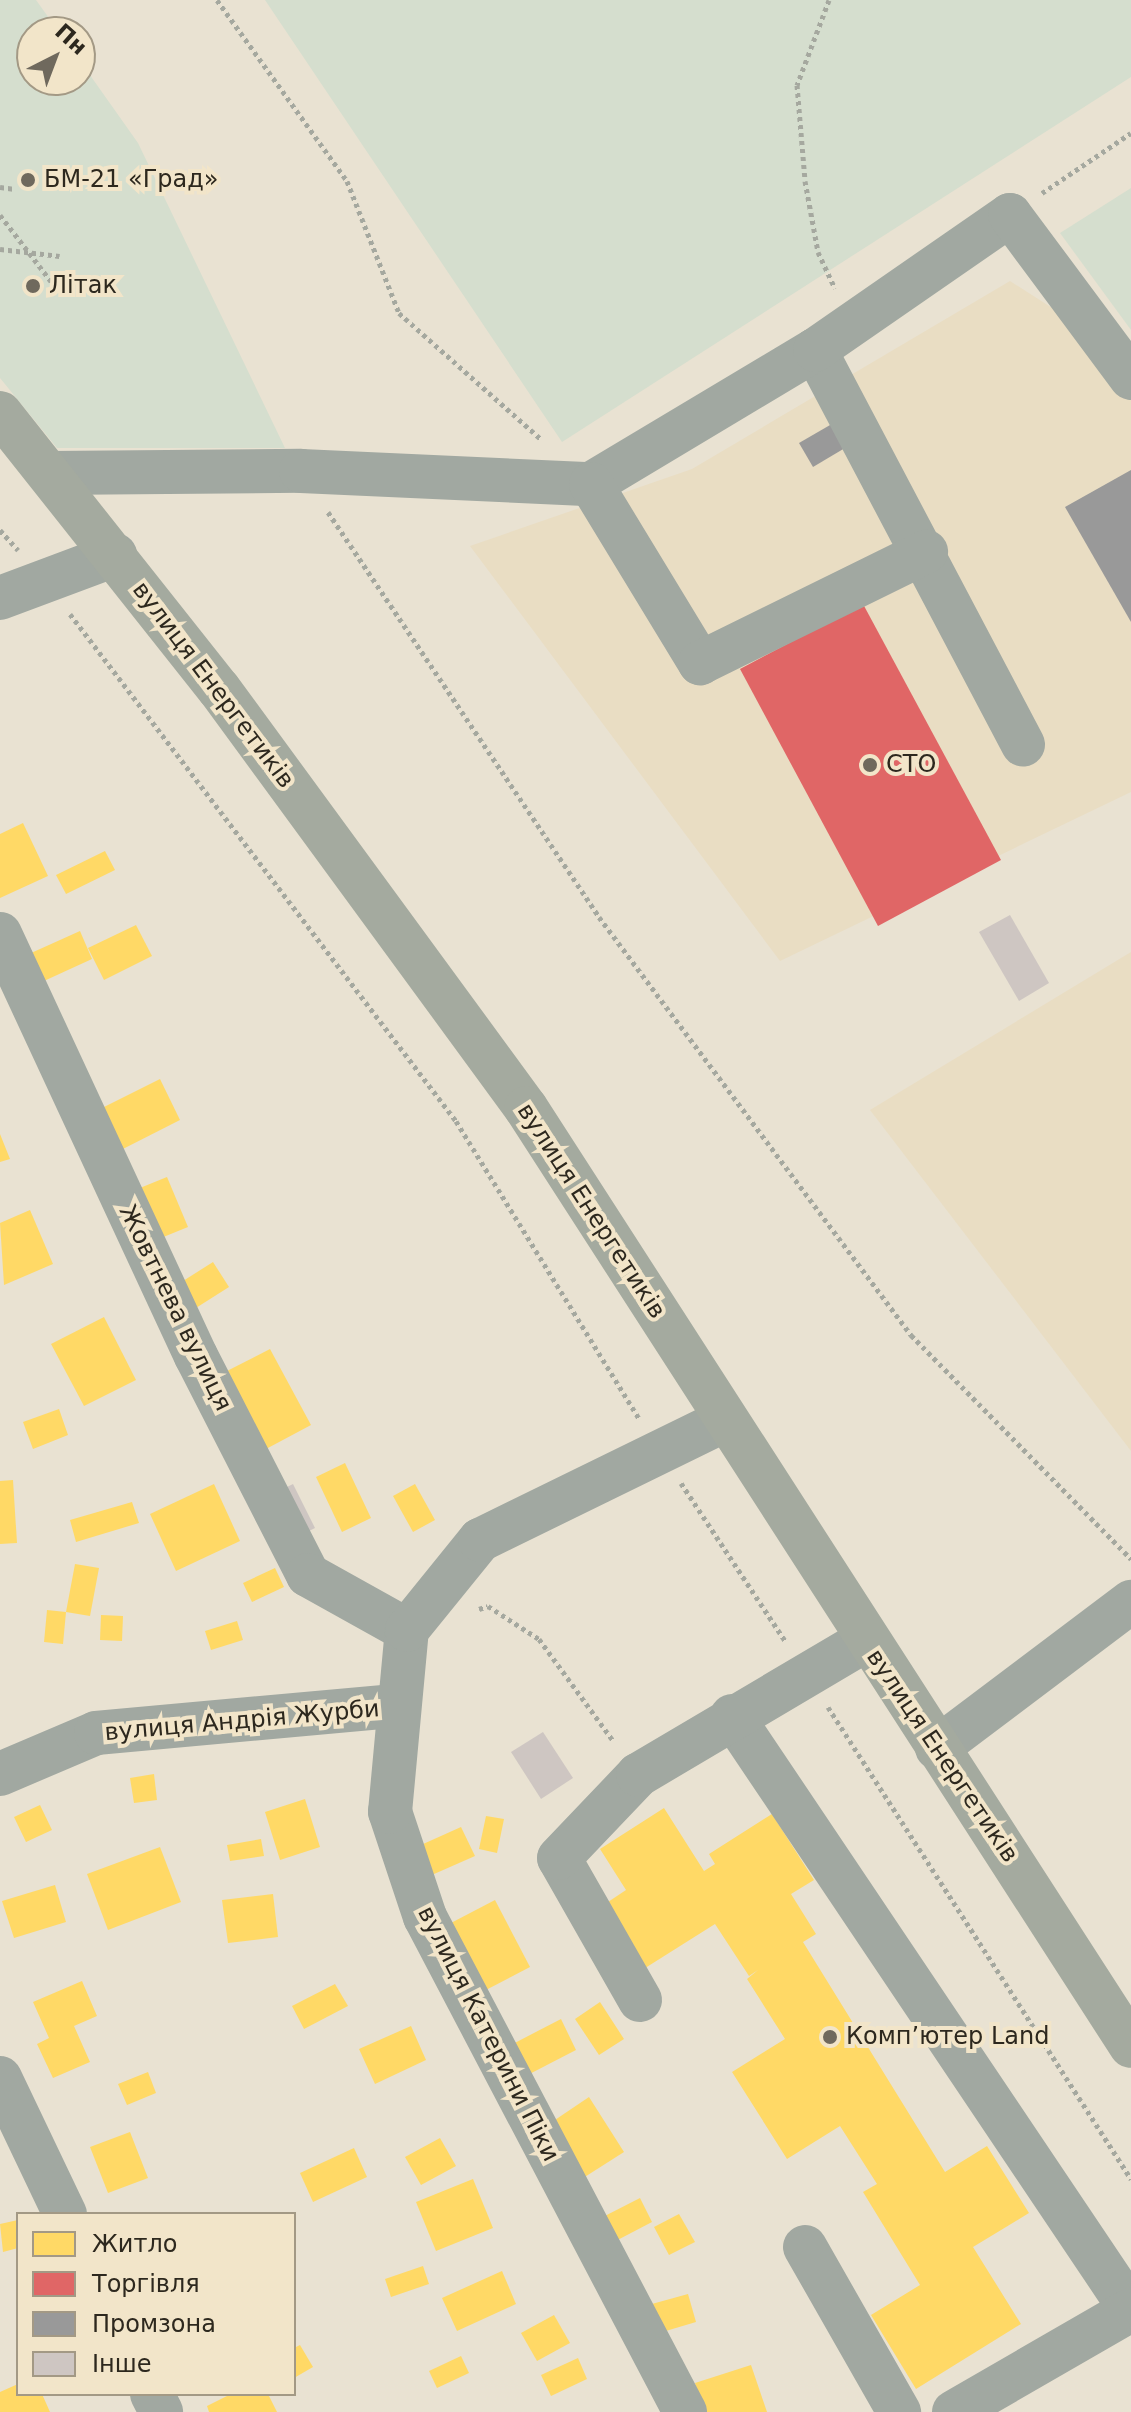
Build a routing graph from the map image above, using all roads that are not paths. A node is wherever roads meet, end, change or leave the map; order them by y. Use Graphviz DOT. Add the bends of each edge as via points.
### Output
graph roads {
  1 [pos="815,350"];
  2 [pos="1131,378"];
  3 [pos="0,413"];
  4 [pos="49,473"];
  5 [pos="591,484"];
  6 [pos="926,552"];
  7 [pos="115,555"];
  8 [pos="0,598"];
  9 [pos="1023,744"];
  10 [pos="0,934"];
  11 [pos="725,1420"];
  12 [pos="1131,1602"];
  13 [pos="407,1630"];
  14 [pos="865,1641"];
  15 [pos="395,1706"];
  16 [pos="732,1716"];
  17 [pos="937,1748"];
  18 [pos="0,1774"];
  19 [pos="640,2000"];
  20 [pos="1131,2046"];
  21 [pos="0,2078"];
  22 [pos="64,2212"];
  23 [pos="805,2247"];
  24 [pos="1131,2310"];
  25 [pos="685,2412"];
  26 [pos="899,2412"];
  27 [pos="954,2412"];
  1 -- 2 [label="street" via="1010,215"];
  1 -- 5 [label="street"];
  1 -- 6 [label="street"];
  3 -- 4 [label="main road, вулиця Енергетиків"];
  4 -- 5 [label="street" via="301,471"];
  4 -- 7 [label="main road, вулиця Енергетиків"];
  5 -- 6 [label="street" via="700,663"];
  6 -- 9 [label="street"];
  7 -- 8 [label="street"];
  7 -- 11 [label="main road, вулиця Енергетиків" via="526,1108"];
  10 -- 13 [label="street, Жовтнева вулиця" via="196,1356 308,1575"];
  11 -- 13 [label="street" via="480,1540"];
  11 -- 14 [label="main road, вулиця Енергетиків"];
  12 -- 17 [label="street"];
  13 -- 15 [label="street, вулиця Катерини Піки"];
  14 -- 16 [label="street"];
  14 -- 17 [label="main road, вулиця Енергетиків"];
  15 -- 18 [label="street, вулиця Андрія Журби" via="96,1733"];
  15 -- 25 [label="street, вулиця Катерини Піки" via="390,1812 425,1917"];
  16 -- 19 [label="street" via="638,1775 559,1858"];
  16 -- 24 [label="street"];
  17 -- 20 [label="main road, вулиця Енергетиків"];
  21 -- 22 [label="street"];
  23 -- 26 [label="street"];
  24 -- 27 [label="street"];
}
